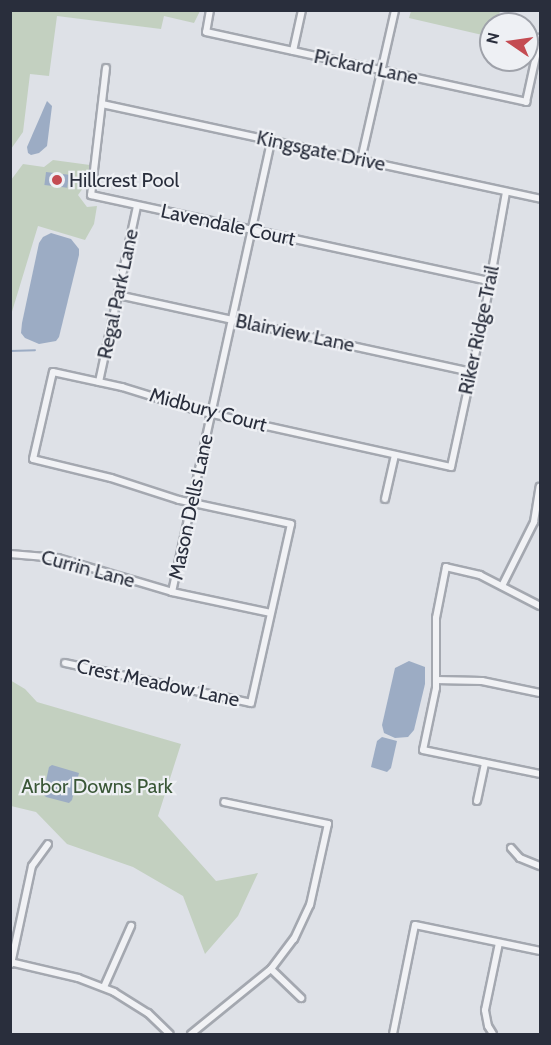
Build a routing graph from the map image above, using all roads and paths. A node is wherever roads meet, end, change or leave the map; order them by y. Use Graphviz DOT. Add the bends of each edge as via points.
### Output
graph roads {
  1 [pos="210,10"];
  2 [pos="302,10"];
  3 [pos="395,10"];
  4 [pos="540,38"];
  5 [pos="293,51"];
  6 [pos="106,68"];
  7 [pos="381,70"];
  8 [pos="102,104"];
  9 [pos="271,140"];
  10 [pos="362,160"];
  11 [pos="506,192"];
  12 [pos="540,200"];
  13 [pos="137,206"];
  14 [pos="252,231"];
  15 [pos="490,280"];
  16 [pos="118,295"];
  17 [pos="232,319"];
  18 [pos="471,372"];
  19 [pos="99,382"];
  20 [pos="212,414"];
  21 [pos="395,455"];
  22 [pos="451,467"];
  23 [pos="540,486"];
  24 [pos="385,499"];
  25 [pos="192,503"];
  26 [pos="10,554"];
  27 [pos="502,586"];
  28 [pos="172,592"];
  29 [pos="540,606"];
  30 [pos="271,613"];
  31 [pos="65,663"];
  32 [pos="436,680"];
  33 [pos="540,693"];
  34 [pos="485,763"];
  35 [pos="540,774"];
  36 [pos="477,801"];
  37 [pos="224,802"];
  38 [pos="48,844"];
  39 [pos="511,848"];
  40 [pos="540,866"];
  41 [pos="131,926"];
  42 [pos="499,943"];
  43 [pos="540,951"];
  44 [pos="11,963"];
  45 [pos="271,969"];
  46 [pos="104,987"];
  47 [pos="301,998"];
  48 [pos="493,1034"];
  49 [pos="170,1035"];
  50 [pos="191,1035"];
  51 [pos="393,1035"];
  1 -- 5 [label="street, Pickard Lane" via="206,32"];
  2 -- 5 [label="street"];
  3 -- 7 [label="street"];
  4 -- 7 [label="street, Pickard Lane" via="526,102"];
  5 -- 7 [label="street, Pickard Lane"];
  6 -- 8 [label="street, Lavendale Court"];
  7 -- 10 [label="street"];
  8 -- 9 [label="street, Kingsgate Drive"];
  8 -- 13 [label="street, Lavendale Court" via="91,195"];
  9 -- 10 [label="street, Kingsgate Drive"];
  9 -- 14 [label="street, Mason Dells Lane"];
  10 -- 11 [label="street, Kingsgate Drive"];
  11 -- 12 [label="street, Kingsgate Drive"];
  11 -- 15 [label="street, Riker Ridge Trail"];
  13 -- 14 [label="street, Lavendale Court"];
  13 -- 16 [label="street, Regal Park Lane"];
  14 -- 15 [label="street, Lavendale Court"];
  14 -- 17 [label="street, Mason Dells Lane"];
  15 -- 18 [label="street, Riker Ridge Trail"];
  16 -- 17 [label="street, Blairview Lane"];
  16 -- 19 [label="street, Regal Park Lane"];
  17 -- 18 [label="street, Blairview Lane"];
  17 -- 20 [label="street, Mason Dells Lane"];
  18 -- 22 [label="street, Riker Ridge Trail"];
  19 -- 20 [label="street, Midbury Court"];
  19 -- 25 [label="street, Midbury Court" via="53,372 33,459"];
  20 -- 21 [label="street, Midbury Court"];
  20 -- 25 [label="street, Mason Dells Lane"];
  21 -- 22 [label="street, Midbury Court"];
  21 -- 24 [label="street"];
  23 -- 27 [label="street" via="534,522"];
  25 -- 28 [label="street, Mason Dells Lane"];
  25 -- 30 [label="street" via="291,524"];
  26 -- 28 [label="street, Currin Lane" via="73,561"];
  27 -- 29 [label="street"];
  27 -- 32 [label="street" via="446,567 436,618"];
  28 -- 30 [label="street, Currin Lane"];
  30 -- 31 [label="street, Crest Meadow Lane" via="251,703"];
  32 -- 33 [label="street" via="482,681"];
  32 -- 34 [label="street" via="423,750"];
  34 -- 35 [label="street"];
  34 -- 36 [label="street"];
  37 -- 45 [label="street" via="328,824 306,917"];
  38 -- 44 [label="street" via="32,866"];
  39 -- 40 [label="street" via="520,858"];
  41 -- 46 [label="street"];
  42 -- 43 [label="street"];
  42 -- 48 [label="street" via="485,1010"];
  42 -- 51 [label="street" via="416,925"];
  44 -- 46 [label="street"];
  45 -- 47 [label="street"];
  45 -- 50 [label="street"];
  46 -- 49 [label="street" via="136,1005"];
}
